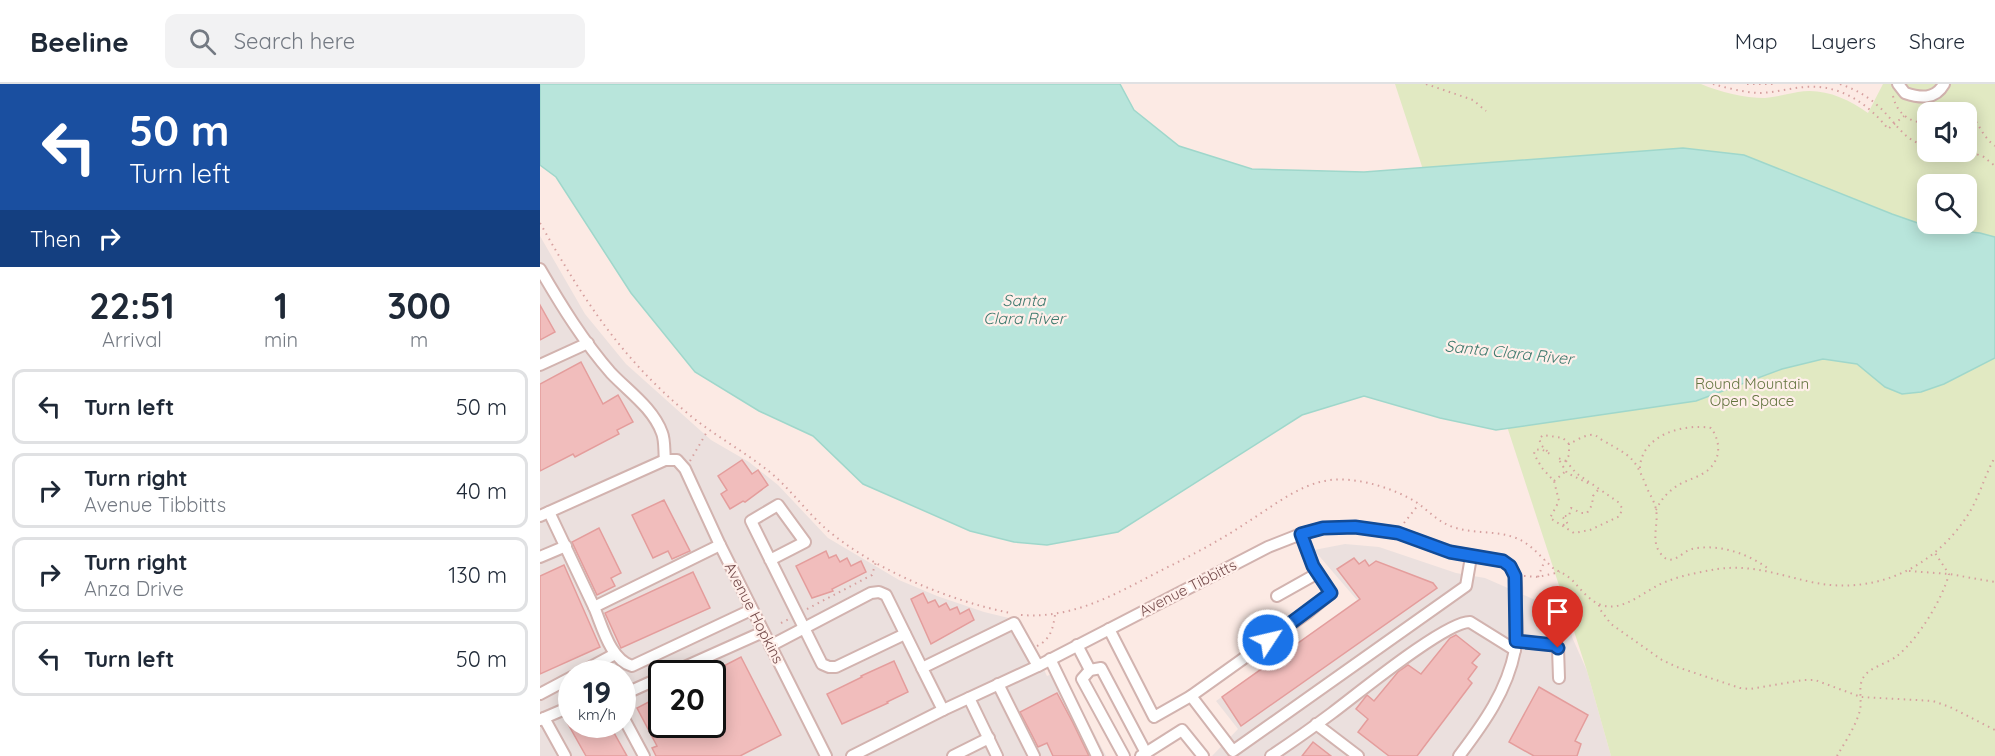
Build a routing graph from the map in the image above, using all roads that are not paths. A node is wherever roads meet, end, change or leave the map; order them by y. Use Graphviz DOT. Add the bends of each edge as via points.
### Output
graph roads {
  1 [pos="1944,84"];
  2 [pos="1895,89"];
  3 [pos="540,269"];
  4 [pos="588,343"];
  5 [pos="540,365"];
  6 [pos="665,460"];
  7 [pos="544,514"];
  8 [pos="1301,534"];
  9 [pos="720,545"];
  10 [pos="566,546"];
  11 [pos="540,557"];
  12 [pos="1472,557"];
  13 [pos="770,560"];
  14 [pos="1318,573"];
  15 [pos="1277,596"];
  16 [pos="594,607"];
  17 [pos="752,610"];
  18 [pos="804,627"];
  19 [pos="1109,629"];
  20 [pos="763,632"];
  21 [pos="905,634"];
  22 [pos="1077,645"];
  23 [pos="1516,645"];
  24 [pos="770,646"];
  25 [pos="615,654"];
  26 [pos="1050,659"];
  27 [pos="604,660"];
  28 [pos="700,660"];
  29 [pos="1038,666"];
  30 [pos="922,668"];
  31 [pos="1090,670"];
  32 [pos="1559,678"];
  33 [pos="558,684"];
  34 [pos="998,684"];
  35 [pos="540,694"];
  36 [pos="1191,696"];
  37 [pos="969,698"];
  38 [pos="943,710"];
  39 [pos="558,712"];
  40 [pos="542,719"];
  41 [pos="1316,724"];
  42 [pos="634,738"];
  43 [pos="989,738"];
  44 [pos="1144,754"];
  45 [pos="565,756"];
  46 [pos="644,756"];
  47 [pos="826,756"];
  48 [pos="852,756"];
  49 [pos="952,756"];
  50 [pos="998,756"];
  51 [pos="1034,756"];
  52 [pos="1097,756"];
  53 [pos="1124,756"];
  54 [pos="1203,756"];
  55 [pos="1271,756"];
  56 [pos="1358,756"];
  57 [pos="1459,756"];
  1 -- 2 [label="street" via="1936,94 1926,97"];
  3 -- 4 [label="street"];
  4 -- 5 [label="street"];
  4 -- 6 [label="street" via="647,409 663,433"];
  6 -- 7 [label="street"];
  6 -- 9 [label="street, Avenue Hopkins" via="677,460 685,469"];
  7 -- 10 [label="street"];
  8 -- 12 [label="street, Avenue Tibbitts" via="1323,528 1355,527 1398,533"];
  8 -- 14 [label="street"];
  8 -- 19 [label="street, Avenue Tibbitts"];
  9 -- 16 [label="street"];
  9 -- 17 [label="street, Avenue Hopkins"];
  10 -- 11 [label="street"];
  10 -- 16 [label="street"];
  12 -- 23 [label="street, Avenue Tibbitts" via="1503,561 1510,566 1515,576"];
  12 -- 36 [label="street" via="1466,586 1233,751"];
  13 -- 13 [label="street" via="751,521 778,506 805,542"];
  13 -- 18 [label="street"];
  14 -- 15 [label="street"];
  14 -- 36 [label="street" via="1331,593"];
  16 -- 25 [label="street"];
  17 -- 20 [label="street, Avenue Hopkins"];
  17 -- 25 [label="street" via="632,666 623,664"];
  18 -- 21 [label="street" via="822,664 829,667"];
  18 -- 21 [label="street" via="879,592 886,595"];
  18 -- 24 [label="street"];
  19 -- 22 [label="street, Avenue Tibbitts"];
  19 -- 36 [label="street" via="1154,717"];
  20 -- 24 [label="street, Avenue Hopkins"];
  20 -- 28 [label="street"];
  21 -- 30 [label="street"];
  22 -- 26 [label="street, Avenue Tibbitts"];
  22 -- 31 [label="street"];
  23 -- 32 [label="street" via="1558,648"];
  23 -- 41 [label="street" via="1503,644 1464,622 1405,657"];
  23 -- 57 [label="street" via="1492,710"];
  24 -- 47 [label="street, Avenue Hopkins"];
  25 -- 27 [label="street"];
  26 -- 29 [label="street, Avenue Tibbitts"];
  26 -- 52 [label="street"];
  29 -- 30 [label="street" via="1014,623"];
  29 -- 34 [label="street, Avenue Tibbitts"];
  30 -- 38 [label="street"];
  31 -- 44 [label="street" via="1101,668"];
  31 -- 53 [label="street" via="1082,679"];
  33 -- 35 [label="street"];
  34 -- 37 [label="street, Avenue Tibbitts"];
  34 -- 51 [label="street"];
  37 -- 38 [label="street, Avenue Tibbitts"];
  37 -- 43 [label="street"];
  38 -- 48 [label="street, Avenue Tibbitts"];
  39 -- 40 [label="street"];
  40 -- 45 [label="street"];
  41 -- 55 [label="street"];
  41 -- 56 [label="street"];
  42 -- 46 [label="street"];
  43 -- 49 [label="street"];
  43 -- 50 [label="street"];
  44 -- 54 [label="street" via="1182,730"];
}
